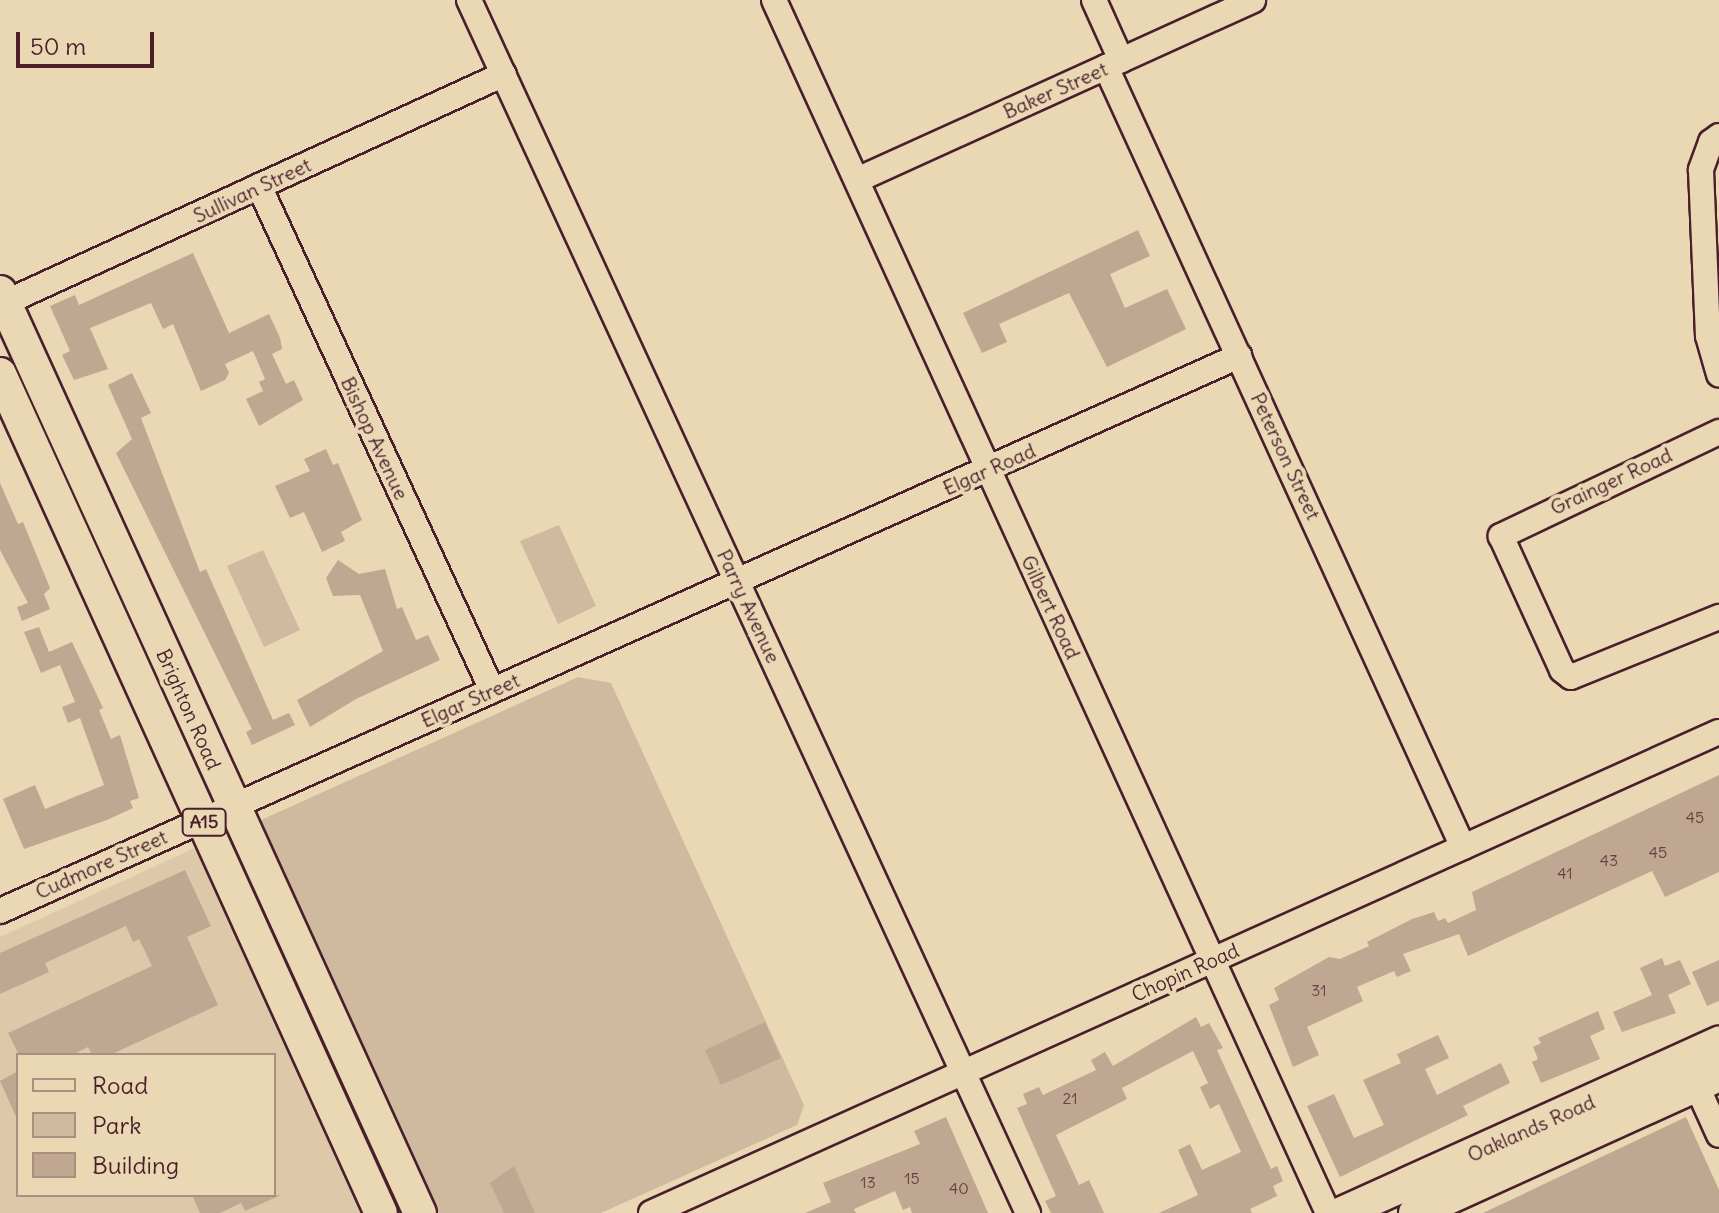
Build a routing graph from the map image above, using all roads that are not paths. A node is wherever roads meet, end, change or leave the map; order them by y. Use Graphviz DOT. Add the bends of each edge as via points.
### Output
graph roads {
  1 [pos="469,0"];
  2 [pos="774,0"];
  3 [pos="1094,0"];
  4 [pos="1253,0"];
  5 [pos="1114,64"];
  6 [pos="504,74"];
  7 [pos="1719,136"];
  8 [pos="857,180"];
  9 [pos="259,186"];
  10 [pos="2,300"];
  11 [pos="1239,356"];
  12 [pos="0,374"];
  13 [pos="1719,374"];
  14 [pos="1719,432"];
  15 [pos="988,469"];
  16 [pos="738,582"];
  17 [pos="1719,617"];
  18 [pos="492,690"];
  19 [pos="1719,732"];
  20 [pos="233,805"];
  21 [pos="202,819"];
  22 [pos="1463,847"];
  23 [pos="0,911"];
  24 [pos="1212,960"];
  25 [pos="1719,1043"];
  26 [pos="962,1070"];
  27 [pos="1700,1073"];
  28 [pos="1719,1135"];
  29 [pos="381,1213"];
  30 [pos="420,1213"];
  31 [pos="651,1213"];
  32 [pos="1028,1213"];
  33 [pos="1328,1213"];
  34 [pos="1342,1213"];
  35 [pos="1415,1213"];
  1 -- 6 [label="street, Parry Avenue"];
  2 -- 8 [label="street, Gilbert Road"];
  3 -- 5 [label="street, Peterson Street"];
  4 -- 5 [label="street, Baker Street"];
  5 -- 8 [label="street, Baker Street"];
  5 -- 11 [label="street, Peterson Street"];
  6 -- 9 [label="street, Sullivan Street"];
  6 -- 16 [label="street, Parry Avenue"];
  7 -- 13 [label="street" via="1711,142 1701,170 1708,336"];
  8 -- 15 [label="street, Gilbert Road"];
  9 -- 10 [label="street, Sullivan Street"];
  9 -- 18 [label="street, Bishop Avenue"];
  10 -- 20 [label="main road, Brighton Road / A15"];
  11 -- 15 [label="street, Elgar Road"];
  11 -- 22 [label="street, Peterson Street"];
  12 -- 21 [label="main road, Brighton Road / A15"];
  14 -- 17 [label="street, Grainger Road" via="1503,530 1503,543 1562,670 1571,677"];
  15 -- 16 [label="street, Elgar Road"];
  15 -- 24 [label="street, Gilbert Road"];
  16 -- 18 [label="street, Elgar Street"];
  16 -- 26 [label="street, Parry Avenue"];
  18 -- 20 [label="street, Elgar Street"];
  19 -- 22 [label="street, Chopin Road"];
  20 -- 21 [label="street, Elgar Street"];
  20 -- 30 [label="main road, Brighton Road / A15"];
  21 -- 23 [label="street, Cudmore Street"];
  21 -- 29 [label="main road, Brighton Road / A15"];
  22 -- 24 [label="street, Chopin Road"];
  24 -- 26 [label="street, Chopin Road"];
  24 -- 33 [label="street, Gilbert Road"];
  25 -- 27 [label="main road, Oaklands Road"];
  26 -- 31 [label="street, Chopin Road"];
  26 -- 32 [label="street, Parry Avenue"];
  27 -- 28 [label="street"];
  27 -- 34 [label="main road, Oaklands Road"];
  27 -- 35 [label="main road, Oaklands Road"];
}
